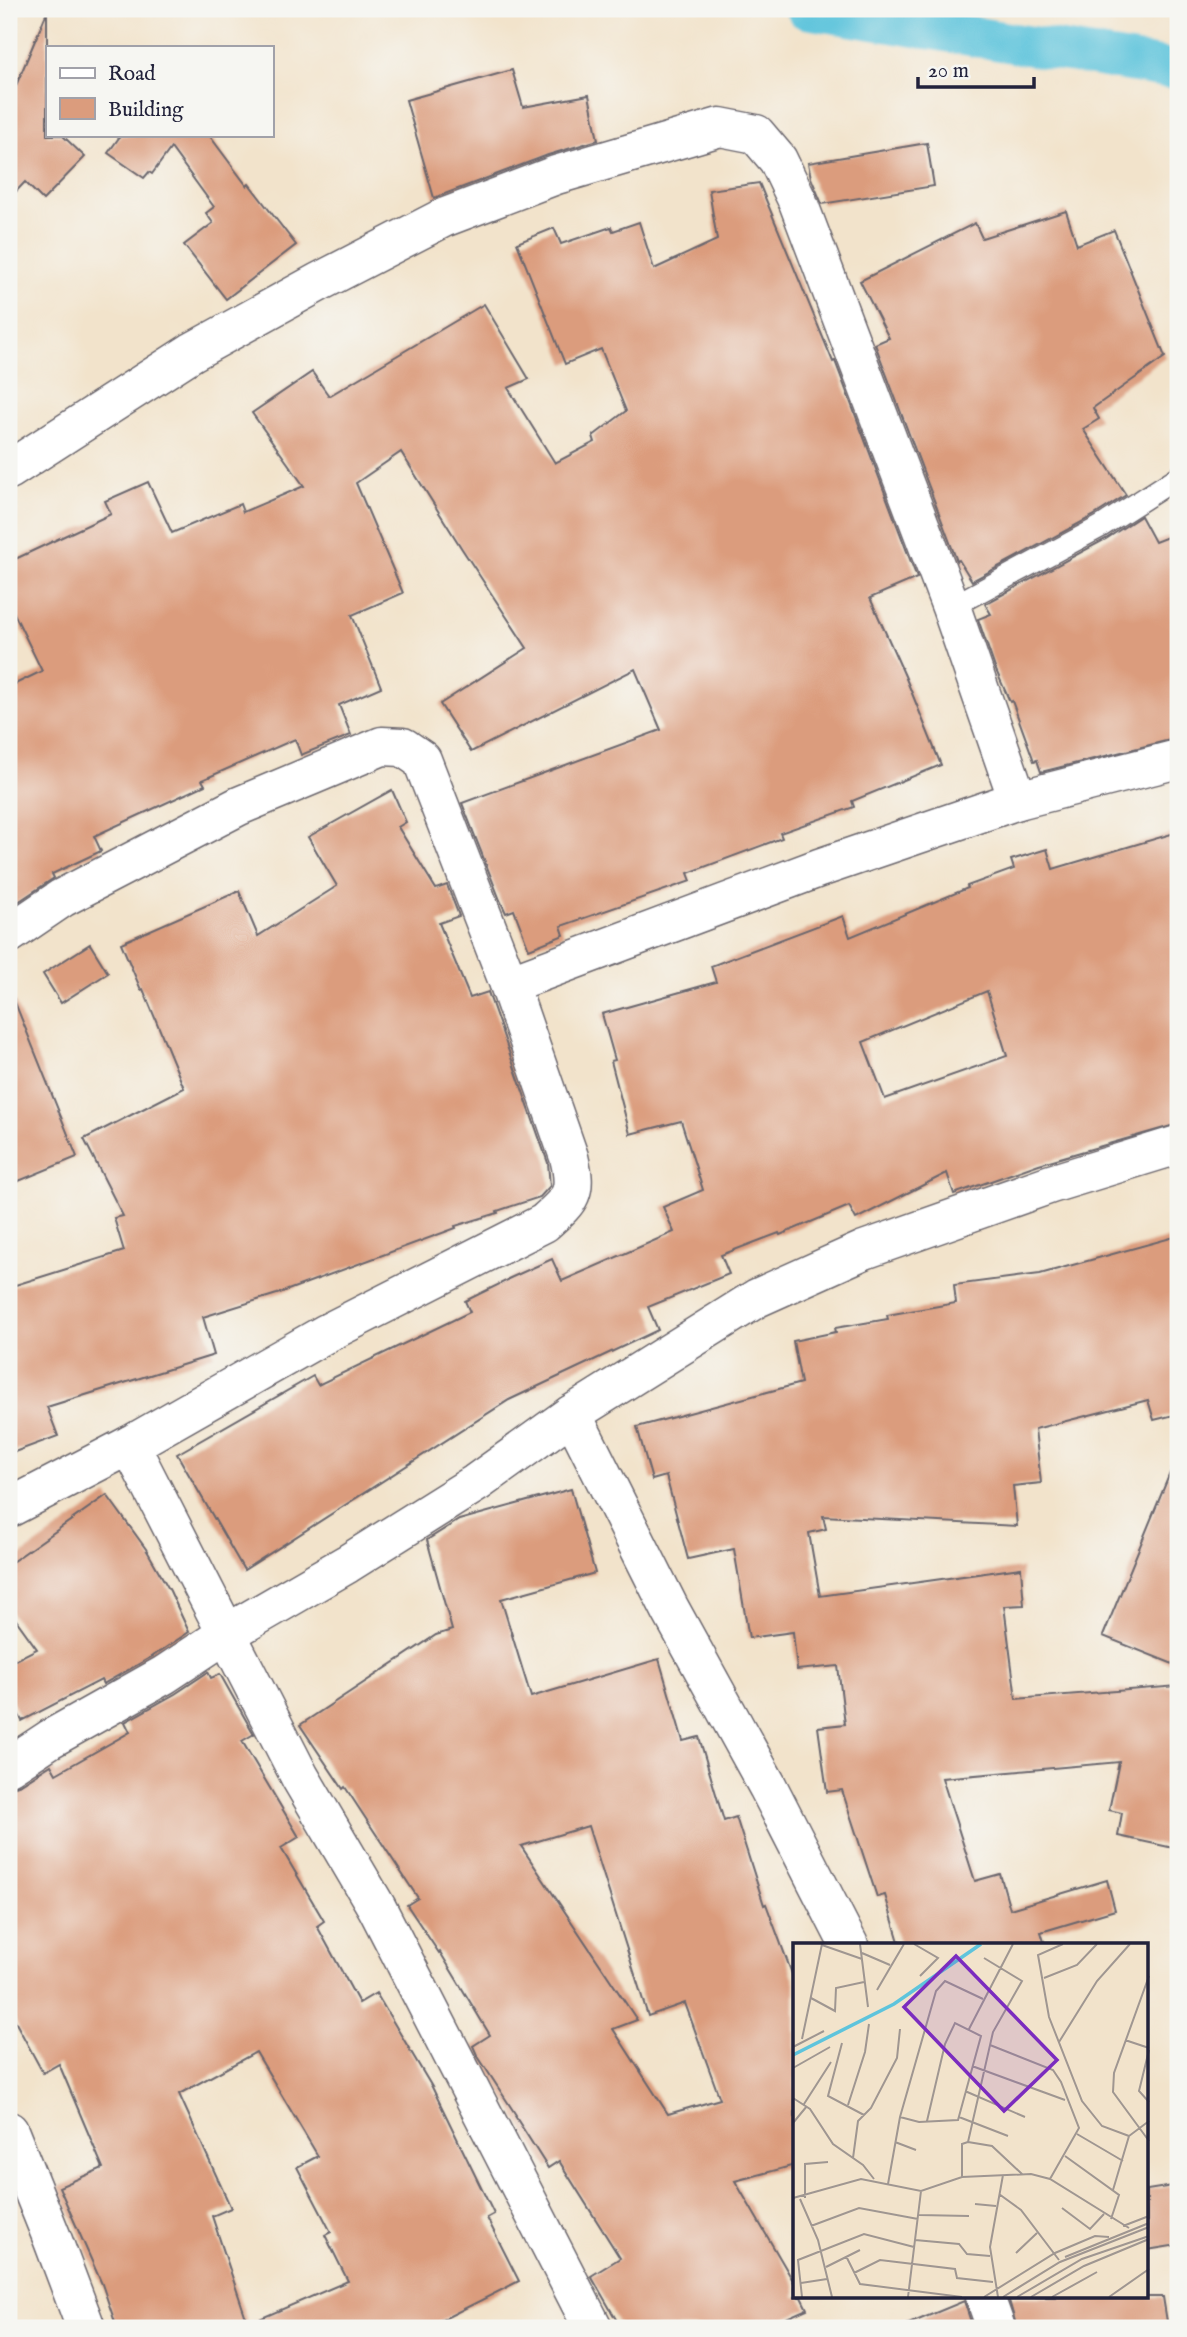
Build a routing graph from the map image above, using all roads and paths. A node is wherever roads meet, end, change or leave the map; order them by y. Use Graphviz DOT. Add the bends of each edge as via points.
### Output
graph roads {
  1 [pos="9,470"];
  2 [pos="1178,477"];
  3 [pos="951,607"];
  4 [pos="1178,760"];
  5 [pos="1018,800"];
  6 [pos="9,934"];
  7 [pos="509,984"];
  8 [pos="1178,1145"];
  9 [pos="572,1415"];
  10 [pos="130,1445"];
  11 [pos="9,1508"];
  12 [pos="226,1634"];
  13 [pos="9,1766"];
  14 [pos="848,1943"];
  15 [pos="9,2132"];
  16 [pos="985,2298"];
  17 [pos="86,2328"];
  18 [pos="593,2328"];
  19 [pos="996,2328"];
  1 -- 3 [label="street" via="192,352 443,218 556,174 720,127 756,134 778,160"];
  2 -- 3 [label="lane" via="1100,527"];
  3 -- 5 [label="street"];
  4 -- 5 [label="street"];
  5 -- 7 [label="street" via="819,868"];
  6 -- 7 [label="street" via="62,898 239,806 382,746 403,747 422,760"];
  7 -- 10 [label="street" via="575,1179 568,1201 544,1223 325,1334"];
  8 -- 9 [label="street" via="864,1250 757,1298"];
  9 -- 12 [label="street" via="464,1490"];
  9 -- 14 [label="street"];
  10 -- 11 [label="street"];
  10 -- 12 [label="street"];
  12 -- 13 [label="street"];
  12 -- 18 [label="street" via="300,1777 377,1908"];
  15 -- 17 [label="street"];
  16 -- 19 [label="street"];
}
